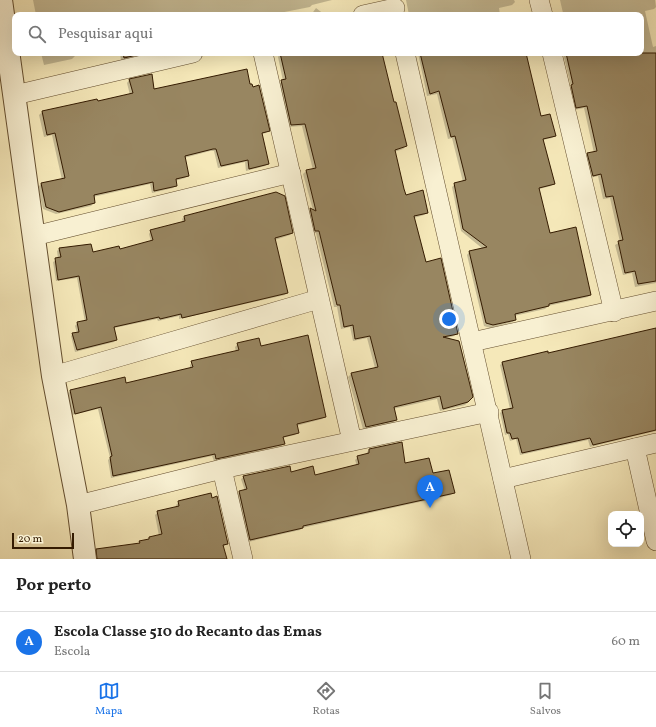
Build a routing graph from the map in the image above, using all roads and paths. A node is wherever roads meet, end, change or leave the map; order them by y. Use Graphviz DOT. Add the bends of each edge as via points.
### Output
graph roads {
  1 [pos="1,0"];
  2 [pos="539,0"];
  3 [pos="395,8"];
  4 [pos="377,12"];
  5 [pos="542,12"];
  6 [pos="180,56"];
  7 [pos="264,56"];
  8 [pos="406,56"];
  9 [pos="553,56"];
  10 [pos="15,95"];
  11 [pos="291,173"];
  12 [pos="34,236"];
  13 [pos="319,299"];
  14 [pos="656,301"];
  15 [pos="614,312"];
  16 [pos="472,342"];
  17 [pos="53,376"];
  18 [pos="488,412"];
  19 [pos="352,441"];
  20 [pos="656,443"];
  21 [pos="635,448"];
  22 [pos="222,469"];
  23 [pos="503,479"];
  24 [pos="78,505"];
  25 [pos="656,541"];
  26 [pos="85,559"];
  27 [pos="243,559"];
  28 [pos="521,559"];
  1 -- 10 [label="street"];
  2 -- 5 [label="street"];
  3 -- 4 [label="street"];
  6 -- 10 [label="street"];
  7 -- 11 [label="street"];
  8 -- 16 [label="street"];
  9 -- 15 [label="street"];
  10 -- 12 [label="street"];
  11 -- 12 [label="street"];
  11 -- 13 [label="street"];
  12 -- 17 [label="street"];
  13 -- 17 [label="street"];
  13 -- 19 [label="street"];
  14 -- 15 [label="street"];
  15 -- 16 [label="street"];
  16 -- 18 [label="street"];
  17 -- 24 [label="street"];
  18 -- 19 [label="street"];
  18 -- 23 [label="street"];
  19 -- 22 [label="street"];
  20 -- 21 [label="street"];
  21 -- 23 [label="street"];
  21 -- 25 [label="street"];
  22 -- 24 [label="street"];
  22 -- 27 [label="street"];
  23 -- 28 [label="street"];
  24 -- 26 [label="street"];
}
